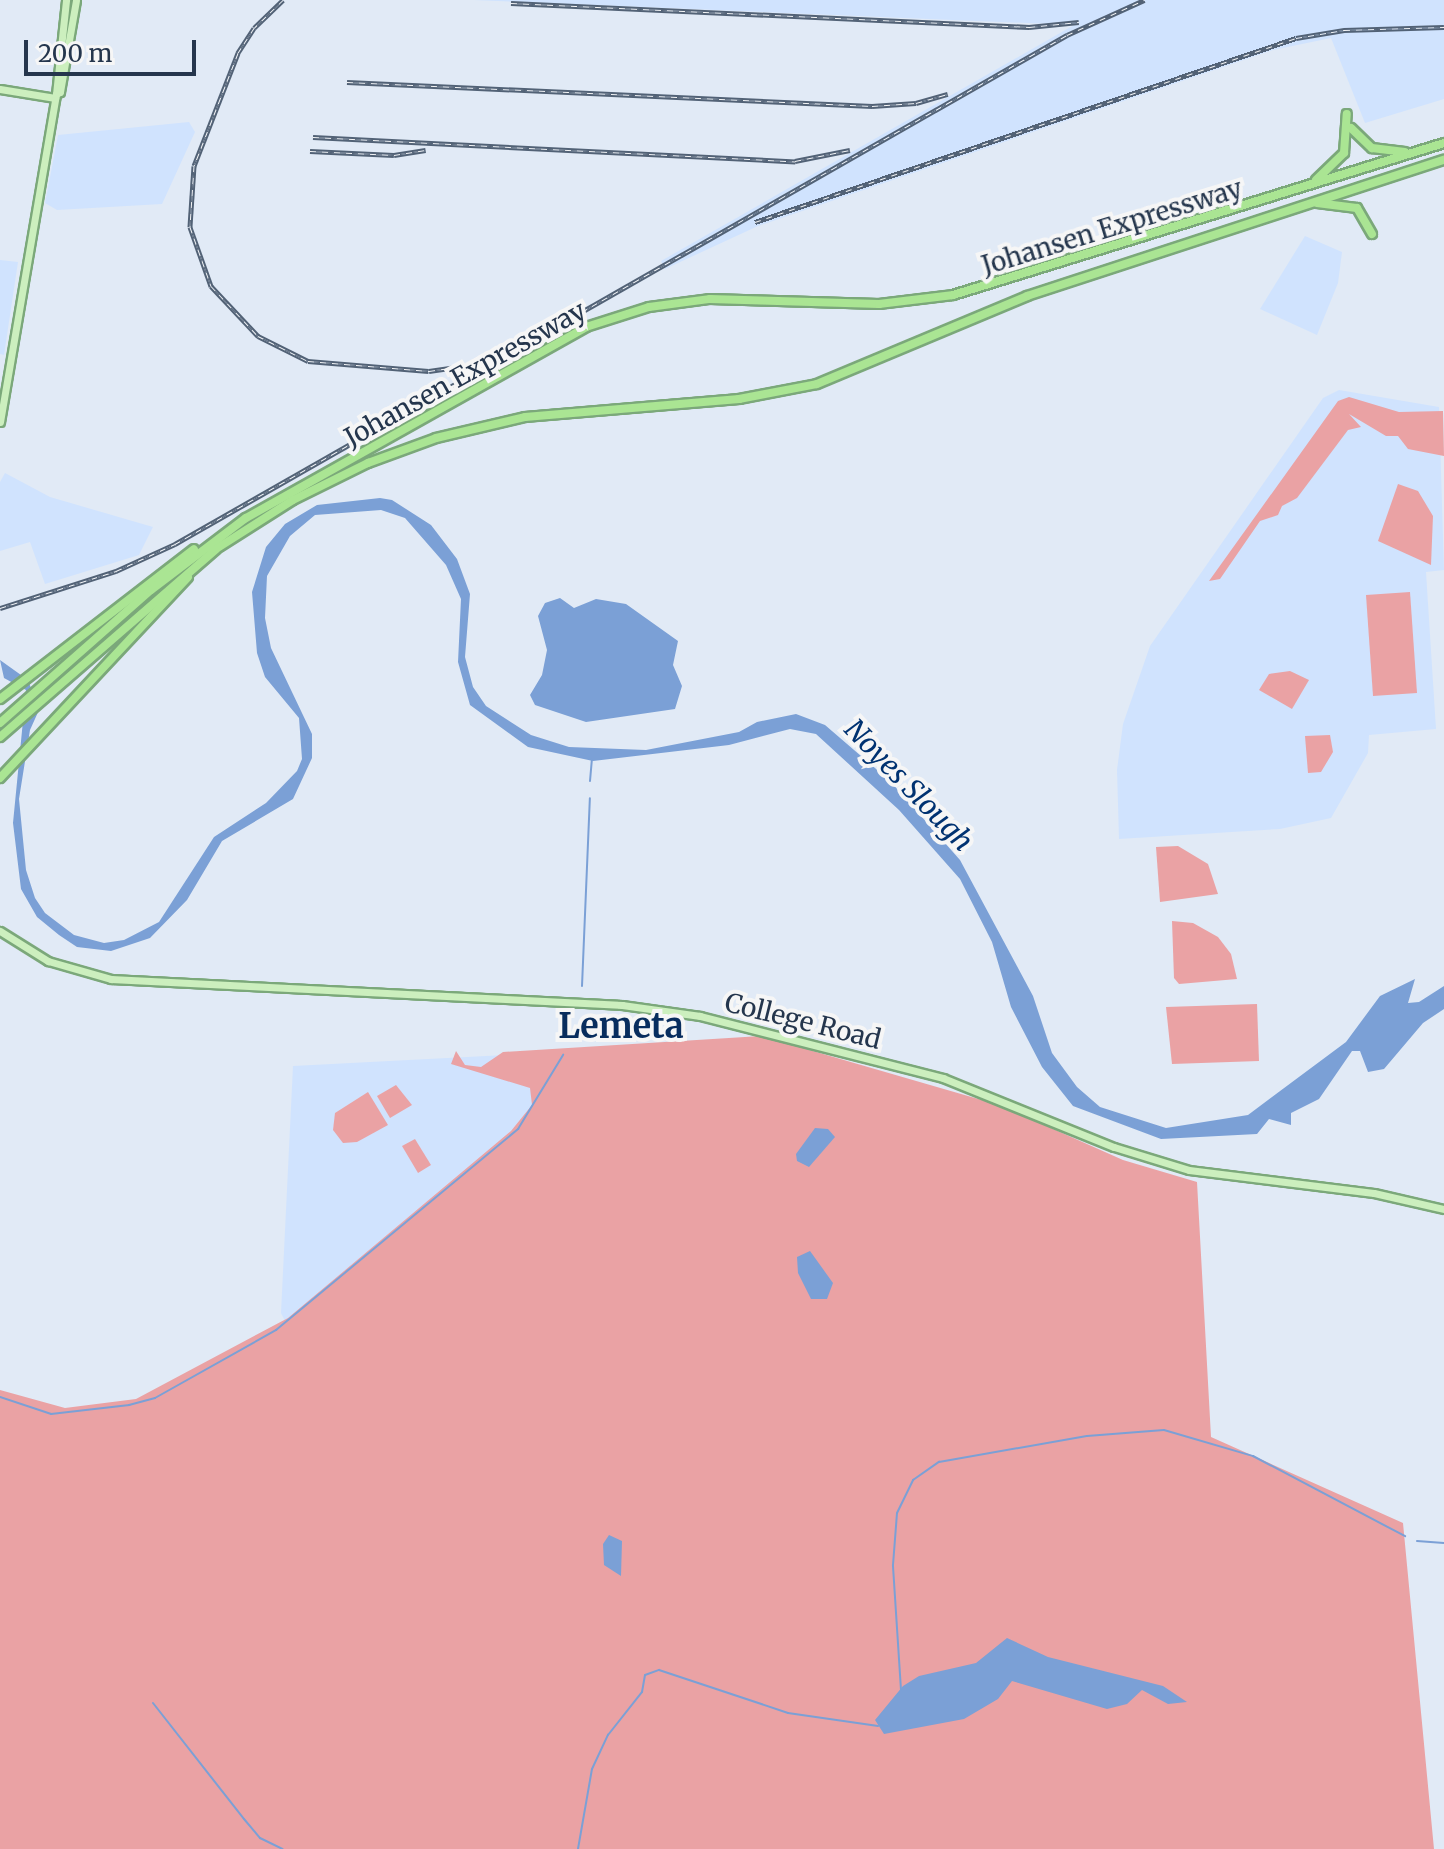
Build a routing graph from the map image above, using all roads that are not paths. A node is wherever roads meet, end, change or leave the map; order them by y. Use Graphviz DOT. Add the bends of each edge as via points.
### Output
graph roads {
  1 [pos="66,0"];
  2 [pos="76,0"];
  3 [pos="0,89"];
  4 [pos="55,96"];
  5 [pos="1347,114"];
  6 [pos="1351,128"];
  7 [pos="1444,143"];
  8 [pos="1421,150"];
  9 [pos="1444,162"];
  10 [pos="1301,189"];
  11 [pos="1301,206"];
  12 [pos="1372,234"];
  13 [pos="0,422"];
  14 [pos="246,518"];
  15 [pos="208,556"];
  16 [pos="0,699"];
  17 [pos="0,723"];
  18 [pos="0,737"];
  19 [pos="0,778"];
  20 [pos="0,931"];
  21 [pos="1444,1209"];
  1 -- 4 [label="main road"];
  2 -- 4 [label="main road" via="60,92"];
  3 -- 4 [label="main road"];
  4 -- 13 [label="main road"];
  5 -- 10 [label="highway" via="1340,161"];
  6 -- 8 [label="highway" via="1377,150"];
  7 -- 8 [label="highway, Johansen Expressway"];
  8 -- 10 [label="highway, Johansen Expressway"];
  9 -- 11 [label="highway, Johansen Expressway"];
  10 -- 14 [label="highway, Johansen Expressway" via="953,295 879,304 710,299 604,320 554,343"];
  11 -- 12 [label="highway" via="1349,204 1361,212"];
  11 -- 15 [label="highway, Johansen Expressway" via="1027,296 817,384 739,399 566,410 436,438 315,488"];
  14 -- 16 [label="highway" via="133,592"];
  14 -- 17 [label="highway, Johansen Expressway" via="174,571"];
  15 -- 18 [label="highway, Johansen Expressway"];
  15 -- 19 [label="highway"];
  20 -- 21 [label="main road, College Road" via="55,964 111,979 622,1005 700,1016 943,1078 1114,1147 1189,1170 1374,1193"];
}
